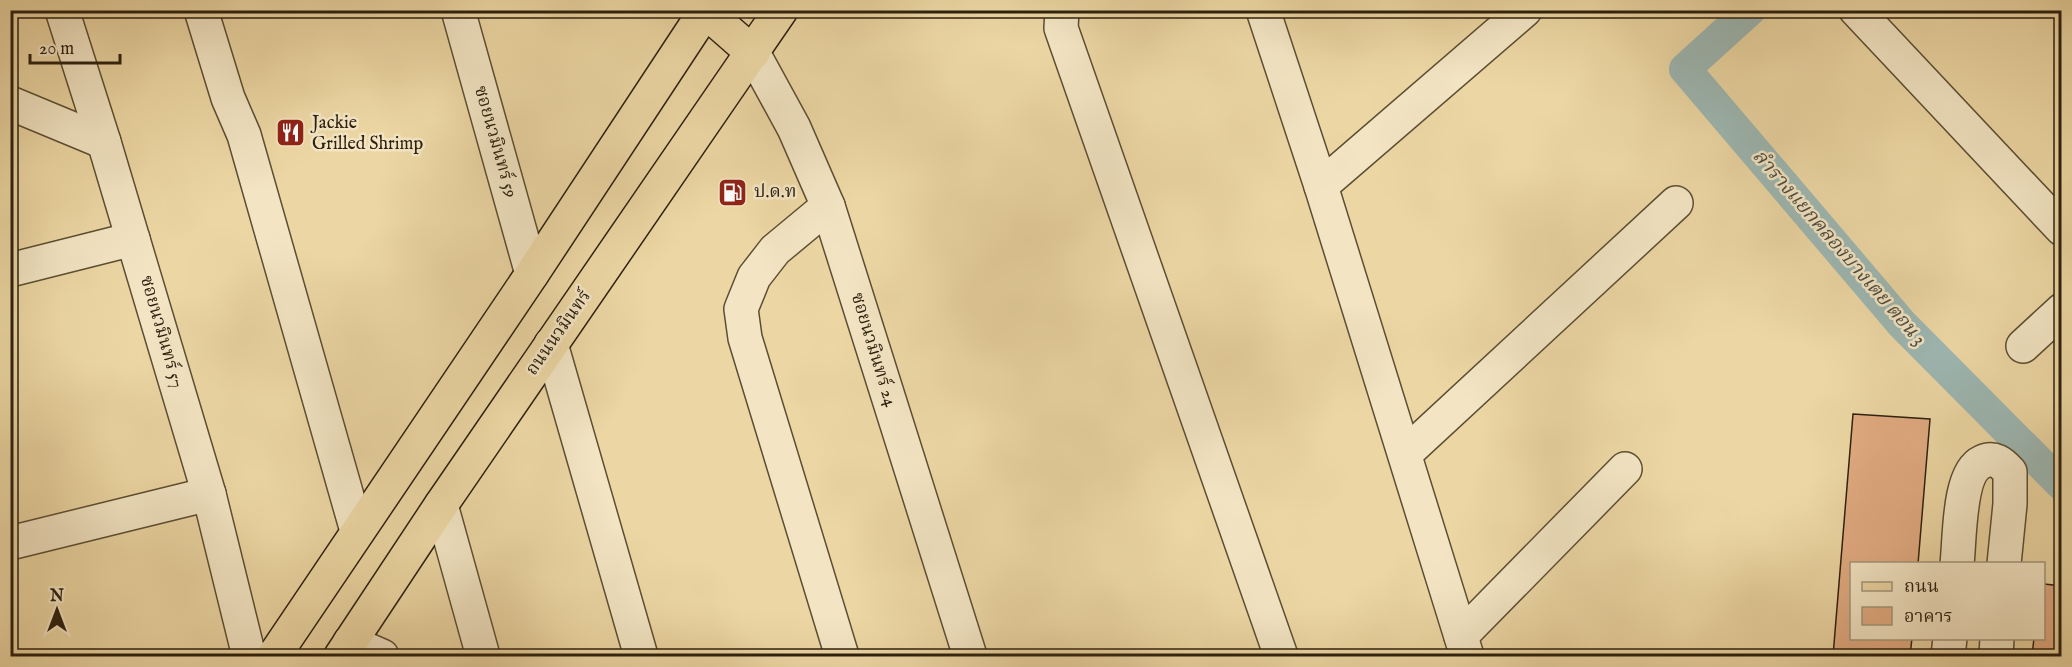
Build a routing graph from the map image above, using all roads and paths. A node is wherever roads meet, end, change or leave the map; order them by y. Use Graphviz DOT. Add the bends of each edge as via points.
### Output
graph roads {
  1 [pos="62,10"];
  2 [pos="201,10"];
  3 [pos="458,10"];
  4 [pos="781,10"];
  5 [pos="1062,10"];
  6 [pos="1263,10"];
  7 [pos="1525,10"];
  8 [pos="1856,10"];
  9 [pos="705,11"];
  10 [pos="753,53"];
  11 [pos="10,103"];
  12 [pos="104,142"];
  13 [pos="1321,186"];
  14 [pos="1676,203"];
  15 [pos="828,206"];
  16 [pos="2061,229"];
  17 [pos="133,239"];
  18 [pos="10,270"];
  19 [pos="532,274"];
  20 [pos="2061,310"];
  21 [pos="551,344"];
  22 [pos="2023,346"];
  23 [pos="1406,454"];
  24 [pos="1625,469"];
  25 [pos="208,494"];
  26 [pos="441,506"];
  27 [pos="357,531"];
  28 [pos="10,543"];
  29 [pos="1957,562"];
  30 [pos="2004,562"];
  31 [pos="1950,640"];
  32 [pos="1997,640"];
  33 [pos="1464,646"];
  34 [pos="345,649"];
  35 [pos="479,655"];
  36 [pos="249,657"];
  37 [pos="274,657"];
  38 [pos="381,657"];
  39 [pos="641,657"];
  40 [pos="842,657"];
  41 [pos="970,657"];
  42 [pos="1281,657"];
  43 [pos="1948,657"];
  44 [pos="1996,657"];
  1 -- 12 [label="street, ซอยนวมินทร์ 57"];
  2 -- 27 [label="street" via="228,98 244,135"];
  3 -- 19 [label="street, ซอยนวมินทร์ 59"];
  4 -- 10 [label="main road, ถนนนวมินทร์"];
  5 -- 42 [label="street" via="1061,28"];
  6 -- 13 [label="street"];
  7 -- 13 [label="street"];
  8 -- 16 [label="street"];
  9 -- 10 [label="main road"];
  9 -- 19 [label="main road"];
  10 -- 15 [label="street, ซอยนวมินทร์ 24" via="794,128"];
  10 -- 21 [label="main road, ถนนนวมินทร์"];
  11 -- 12 [label="street"];
  12 -- 17 [label="street, ซอยนวมินทร์ 57"];
  13 -- 23 [label="street"];
  14 -- 23 [label="street"];
  15 -- 40 [label="street" via="775,250 754,277 741,309 745,338"];
  15 -- 41 [label="street, ซอยนวมินทร์ 24"];
  17 -- 18 [label="street"];
  17 -- 25 [label="street, ซอยนวมินทร์ 57"];
  19 -- 27 [label="main road"];
  20 -- 22 [label="street"];
  21 -- 26 [label="main road, ถนนนวมินทร์"];
  21 -- 39 [label="street"];
  23 -- 33 [label="street"];
  24 -- 33 [label="street"];
  25 -- 28 [label="street"];
  25 -- 36 [label="street, ซอยนวมินทร์ 57"];
  26 -- 34 [label="main road, ถนนนวมินทร์"];
  26 -- 35 [label="street"];
  27 -- 37 [label="main road"];
  29 -- 30 [label="street" via="1968,477 1977,464 1988,459 2001,462 2010,472"];
  31 -- 43 [label="street"];
  32 -- 44 [label="street"];
  34 -- 38 [label="street"];
}
